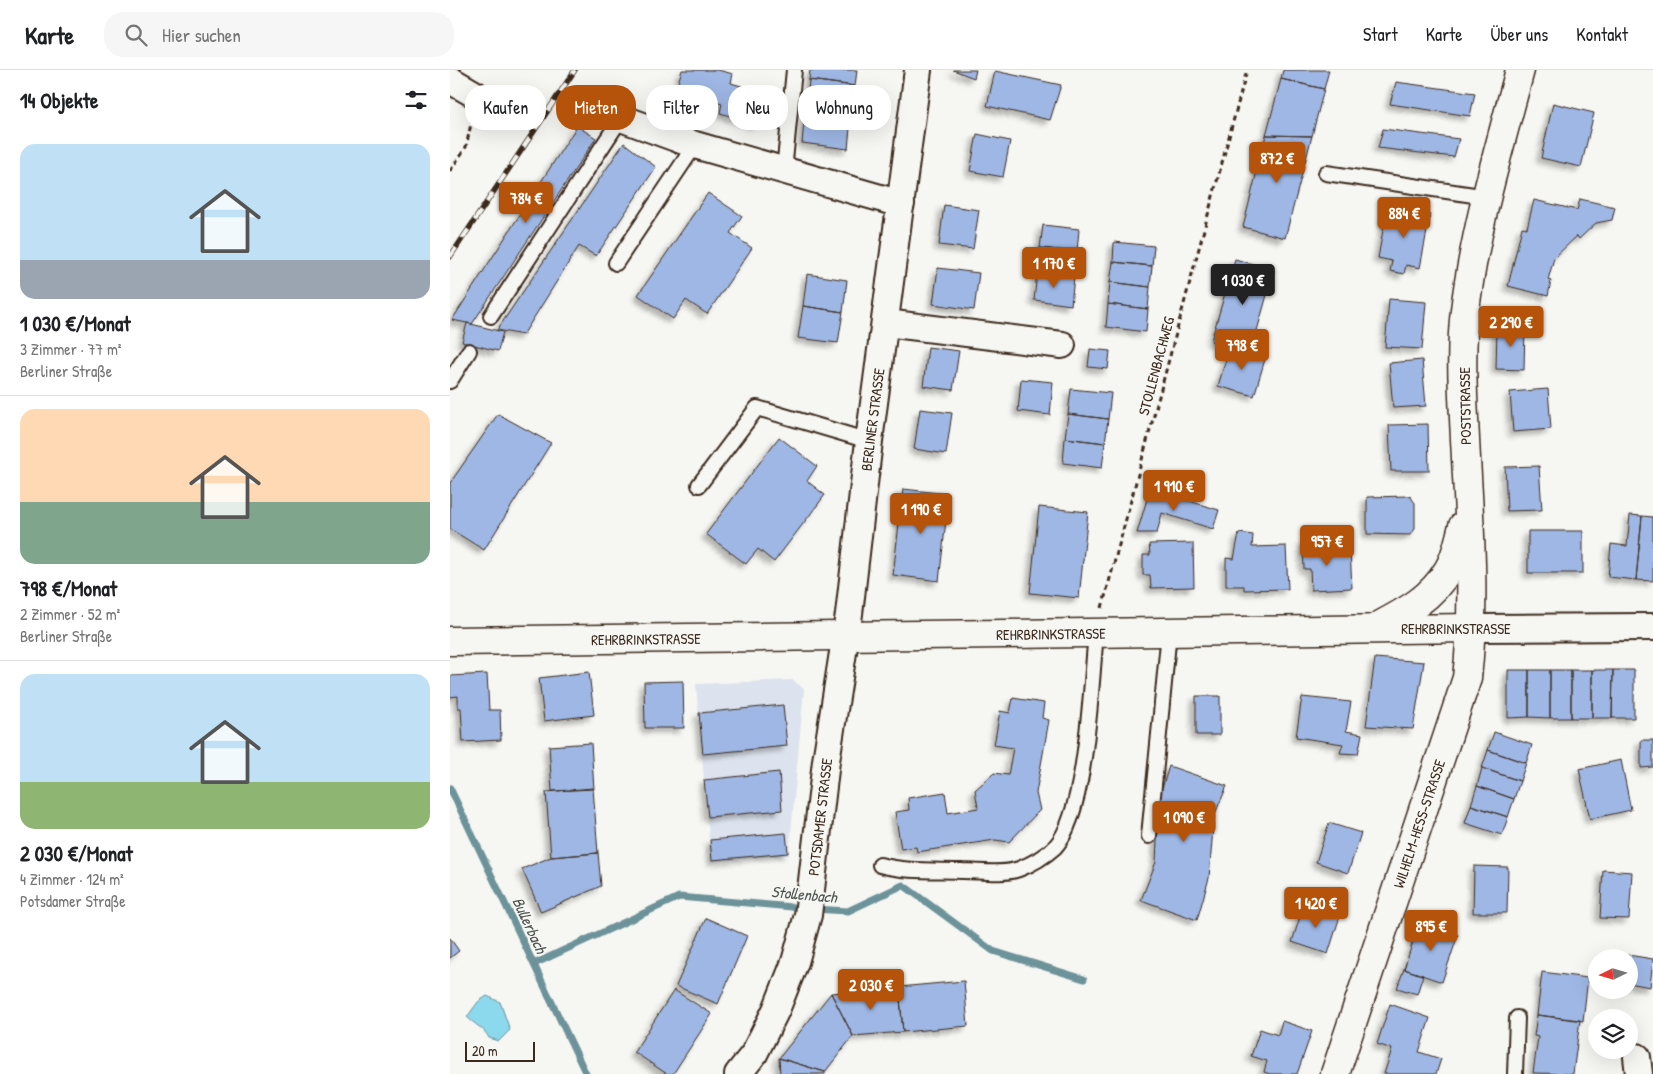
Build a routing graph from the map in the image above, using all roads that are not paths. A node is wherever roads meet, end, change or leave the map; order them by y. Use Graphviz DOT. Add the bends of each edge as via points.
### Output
graph roads {
  1 [pos="794,70"];
  2 [pos="918,70"];
  3 [pos="1520,70"];
  4 [pos="450,80"];
  5 [pos="465,89"];
  6 [pos="636,124"];
  7 [pos="613,130"];
  8 [pos="694,145"];
  9 [pos="784,170"];
  10 [pos="1326,172"];
  11 [pos="1487,197"];
  12 [pos="901,204"];
  13 [pos="616,263"];
  14 [pos="491,316"];
  15 [pos="886,323"];
  16 [pos="1062,345"];
  17 [pos="469,351"];
  18 [pos="450,381"];
  19 [pos="869,441"];
  20 [pos="699,485"];
  21 [pos="1469,508"];
  22 [pos="1099,622"];
  23 [pos="1653,627"];
  24 [pos="1375,628"];
  25 [pos="1473,628"];
  26 [pos="1169,632"];
  27 [pos="845,636"];
  28 [pos="450,642"];
  29 [pos="1149,836"];
  30 [pos="880,864"];
  31 [pos="1516,1018"];
  32 [pos="738,1074"];
  33 [pos="1335,1074"];
  34 [pos="1515,1074"];
  1 -- 9 [label="lane"];
  2 -- 12 [label="street, BERLINER STRASSE"];
  3 -- 11 [label="main road, POSTSTRASSE"];
  4 -- 5 [label="street"];
  6 -- 8 [label="street"];
  7 -- 14 [label="lane"];
  8 -- 9 [label="street"];
  8 -- 13 [label="lane"];
  9 -- 12 [label="street"];
  10 -- 11 [label="lane"];
  11 -- 21 [label="main road, POSTSTRASSE" via="1465,311 1463,393"];
  12 -- 15 [label="street, BERLINER STRASSE"];
  15 -- 16 [label="street"];
  15 -- 19 [label="street, BERLINER STRASSE"];
  17 -- 18 [label="lane"];
  19 -- 20 [label="lane" via="757,408"];
  19 -- 27 [label="street, BERLINER STRASSE"];
  21 -- 24 [label="main road" via="1449,569 1438,584 1421,603"];
  21 -- 25 [label="main road, POSTSTRASSE"];
  22 -- 26 [label="main road, REHRBRINKSTRASSE"];
  22 -- 27 [label="main road, REHRBRINKSTRASSE"];
  22 -- 30 [label="lane" via="1082,775 1071,818 1056,846 1018,869 993,872 896,869"];
  23 -- 25 [label="street, REHRBRINKSTRASSE"];
  24 -- 25 [label="main road, REHRBRINKSTRASSE"];
  24 -- 26 [label="main road, REHRBRINKSTRASSE"];
  25 -- 33 [label="main road, WILHELM-HESS-STRASSE" via="1467,678"];
  26 -- 29 [label="lane"];
  27 -- 28 [label="main road, REHRBRINKSTRASSE"];
  27 -- 32 [label="street, POTSDAMER STRASSE" via="826,761 810,905 795,962 776,1010 754,1054"];
  31 -- 34 [label="lane"];
}
